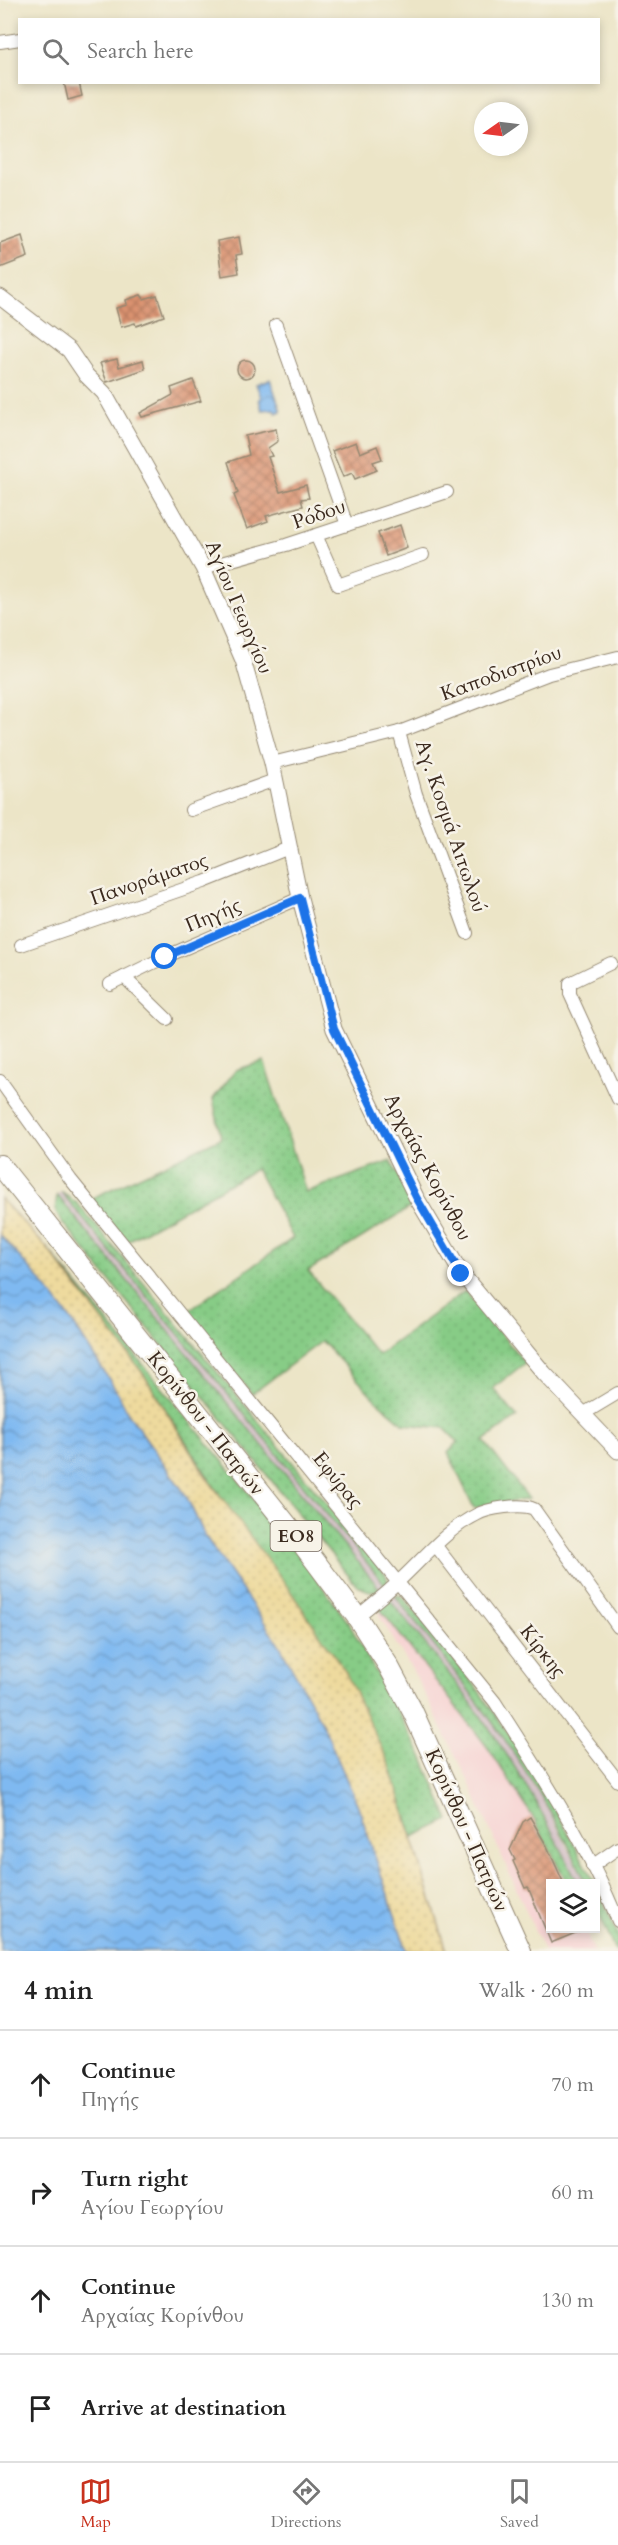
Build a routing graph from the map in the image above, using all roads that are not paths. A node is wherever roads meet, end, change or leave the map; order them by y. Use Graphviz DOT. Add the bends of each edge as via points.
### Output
graph roads {
  1 [pos="18,39"];
  2 [pos="0,42"];
  3 [pos="0,297"];
  4 [pos="276,326"];
  5 [pos="447,492"];
  6 [pos="347,525"];
  7 [pos="316,535"];
  8 [pos="423,555"];
  9 [pos="203,568"];
  10 [pos="618,657"];
  11 [pos="399,732"];
  12 [pos="272,763"];
  13 [pos="274,780"];
  14 [pos="191,810"];
  15 [pos="289,848"];
  16 [pos="300,898"];
  17 [pos="466,933"];
  18 [pos="21,945"];
  19 [pos="611,963"];
  20 [pos="124,977"];
  21 [pos="110,984"];
  22 [pos="167,1019"];
  23 [pos="334,1029"];
  24 [pos="0,1081"];
  25 [pos="618,1099"];
  26 [pos="0,1165"];
  27 [pos="618,1393"];
  28 [pos="583,1414"];
  29 [pos="618,1451"];
  30 [pos="436,1546"];
  31 [pos="398,1583"];
  32 [pos="357,1617"];
  33 [pos="618,1627"];
  34 [pos="618,1781"];
  35 [pos="618,1848"];
  36 [pos="592,1866"];
  37 [pos="618,1921"];
  38 [pos="521,1951"];
  1 -- 2 [label="street"];
  3 -- 9 [label="street, Αγίου Γεωργίου" via="69,350 104,393"];
  4 -- 6 [label="street"];
  5 -- 6 [label="street, Ρόδου"];
  6 -- 7 [label="street, Ρόδου"];
  7 -- 8 [label="street" via="338,585"];
  7 -- 9 [label="street, Ρόδου"];
  9 -- 12 [label="street, Αγίου Γεωργίου" via="243,660"];
  10 -- 11 [label="street, Καποδιστρίου" via="549,674"];
  11 -- 12 [label="street, Καποδιστρίου"];
  11 -- 17 [label="street, Αγ. Κοσμά Αιτωλού" via="416,794"];
  12 -- 13 [label="street, Αγίου Γεωργίου"];
  13 -- 14 [label="street"];
  13 -- 15 [label="street, Αγίου Γεωργίου"];
  15 -- 16 [label="street, Αγίου Γεωργίου"];
  15 -- 18 [label="street, Πανοράματος" via="204,882"];
  16 -- 20 [label="street, Πηγής"];
  16 -- 23 [label="street, Αγίου Γεωργίου"];
  19 -- 25 [label="street" via="570,982 570,994"];
  20 -- 21 [label="street, Πηγής"];
  20 -- 22 [label="street"];
  23 -- 28 [label="street, Αρχαίας Κορίνθου" via="416,1197 461,1274"];
  24 -- 31 [label="street, Εφύρας" via="71,1180"];
  26 -- 32 [label="main road, Κορίνθου - Πατρών / ΕΟ8"];
  27 -- 28 [label="street"];
  28 -- 29 [label="street, Αρχαίας Κορίνθου"];
  30 -- 31 [label="street"];
  30 -- 33 [label="street" via="474,1515 526,1505 534,1509"];
  30 -- 34 [label="street, Κίρκης"];
  31 -- 32 [label="street"];
  31 -- 36 [label="street, Εφύρας" via="495,1702 549,1786"];
  32 -- 38 [label="main road, Κορίνθου - Πατρών / ΕΟ8" via="413,1712"];
  35 -- 36 [label="street"];
  36 -- 37 [label="street, Εφύρας"];
}
